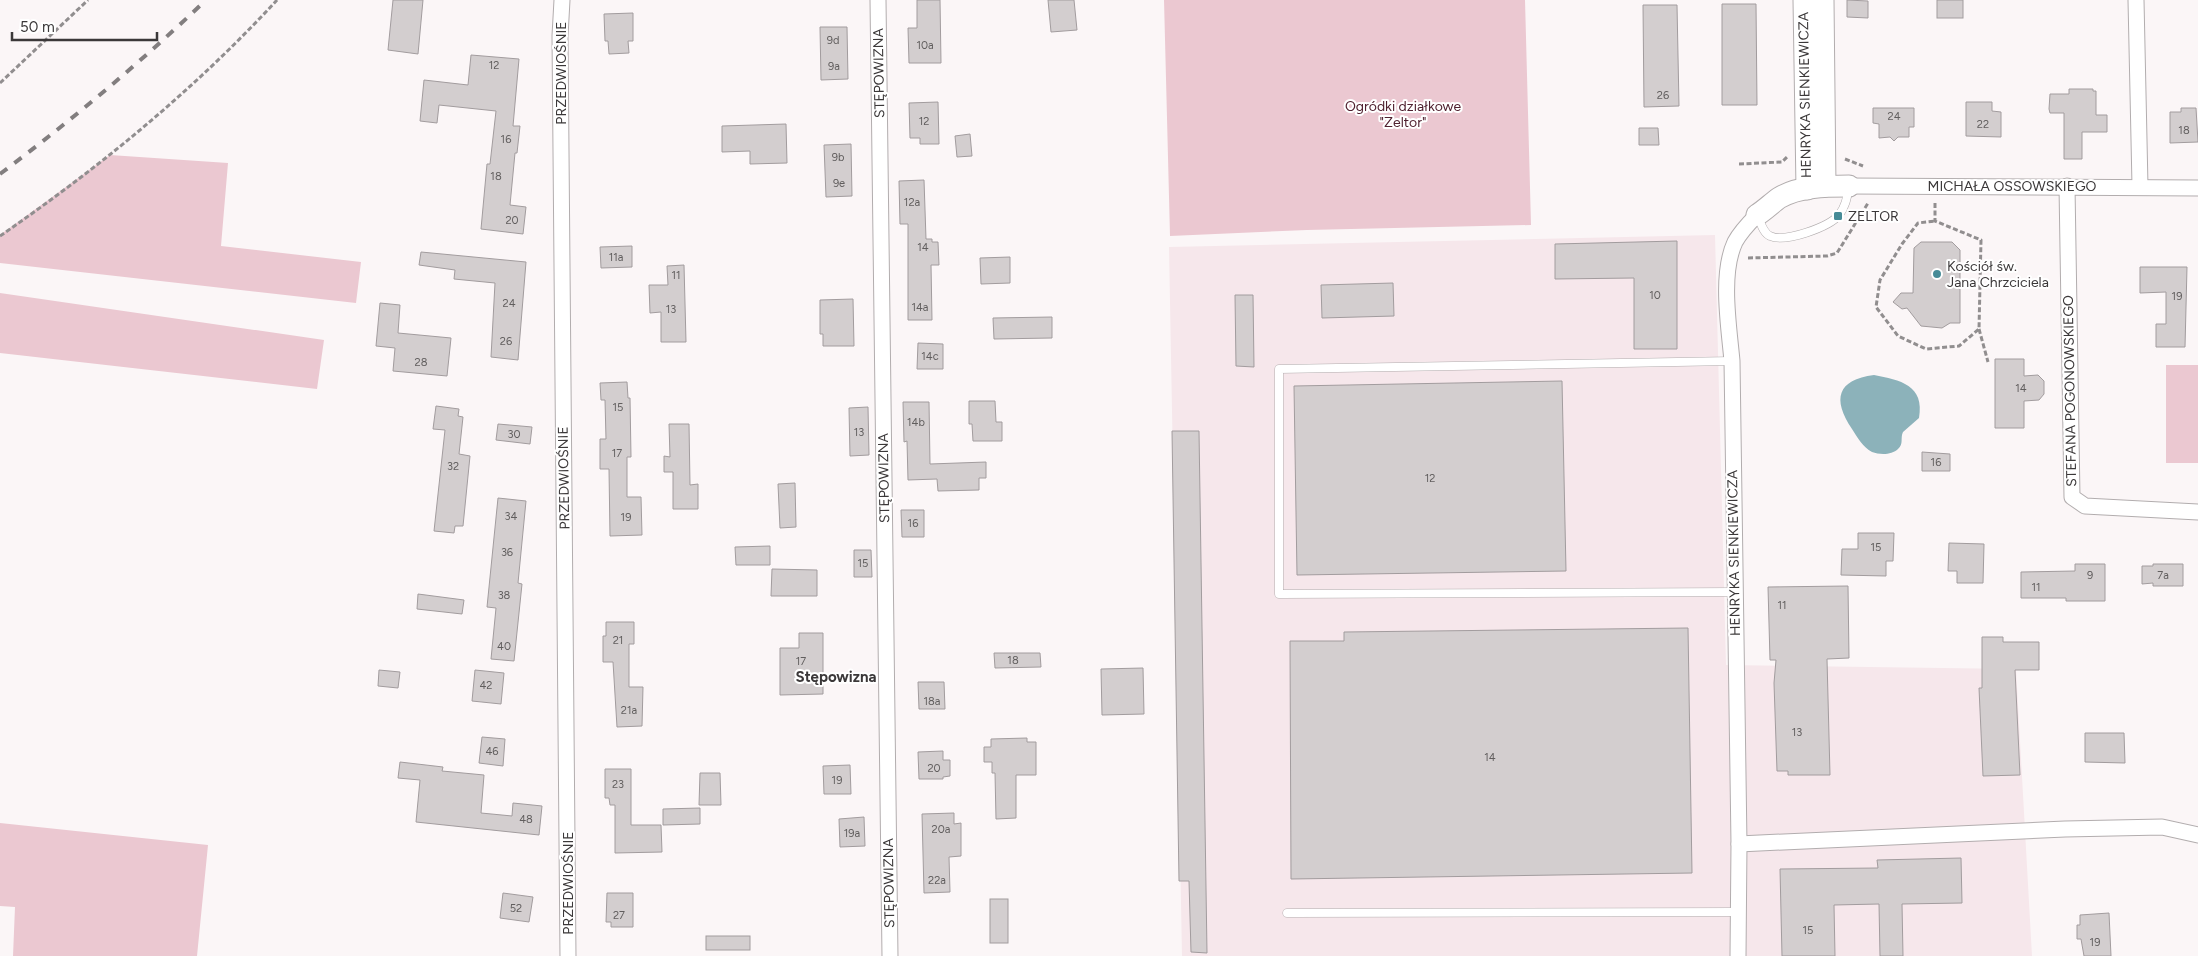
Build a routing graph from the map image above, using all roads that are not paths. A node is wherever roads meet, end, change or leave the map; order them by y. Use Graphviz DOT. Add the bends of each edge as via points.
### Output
graph roads {
  1 [pos="562,0"];
  2 [pos="878,0"];
  3 [pos="1804,0"];
  4 [pos="1823,0"];
  5 [pos="2136,0"];
  6 [pos="1849,186"];
  7 [pos="2067,186"];
  8 [pos="2140,186"];
  9 [pos="1816,188"];
  10 [pos="2198,188"];
  11 [pos="1757,215"];
  12 [pos="1732,361"];
  13 [pos="2198,512"];
  14 [pos="1735,592"];
  15 [pos="2192,833"];
  16 [pos="1739,844"];
  17 [pos="1739,912"];
  18 [pos="1287,913"];
  19 [pos="568,956"];
  20 [pos="890,956"];
  21 [pos="1738,956"];
  1 -- 19 [label="street, PRZEDWIOŚNIE"];
  2 -- 20 [label="street, STĘPOWIZNA"];
  3 -- 9 [label="street, HENRYKA SIENKIEWICZA"];
  4 -- 9 [label="street, HENRYKA SIENKIEWICZA"];
  5 -- 8 [label="street"];
  6 -- 7 [label="street, MICHAŁA OSSOWSKIEGO"];
  6 -- 9 [label="street, MICHAŁA OSSOWSKIEGO"];
  6 -- 11 [label="lane" via="1846,204 1838,216 1818,229 1782,237 1770,236"];
  7 -- 8 [label="street, MICHAŁA OSSOWSKIEGO"];
  7 -- 13 [label="street, STEFANA POGONOWSKIEGO" via="2072,497 2085,506"];
  8 -- 10 [label="street, MICHAŁA OSSOWSKIEGO"];
  9 -- 11 [label="street, HENRYKA SIENKIEWICZA" via="1795,191"];
  11 -- 12 [label="street, HENRYKA SIENKIEWICZA" via="1735,243 1729,263 1727,293"];
  12 -- 14 [label="street, HENRYKA SIENKIEWICZA"];
  12 -- 14 [label="lane" via="1279,369 1279,594"];
  14 -- 16 [label="street, HENRYKA SIENKIEWICZA"];
  15 -- 16 [label="street" via="2162,828 2065,829"];
  16 -- 17 [label="street, HENRYKA SIENKIEWICZA"];
  17 -- 18 [label="lane"];
  17 -- 21 [label="street, HENRYKA SIENKIEWICZA"];
}
